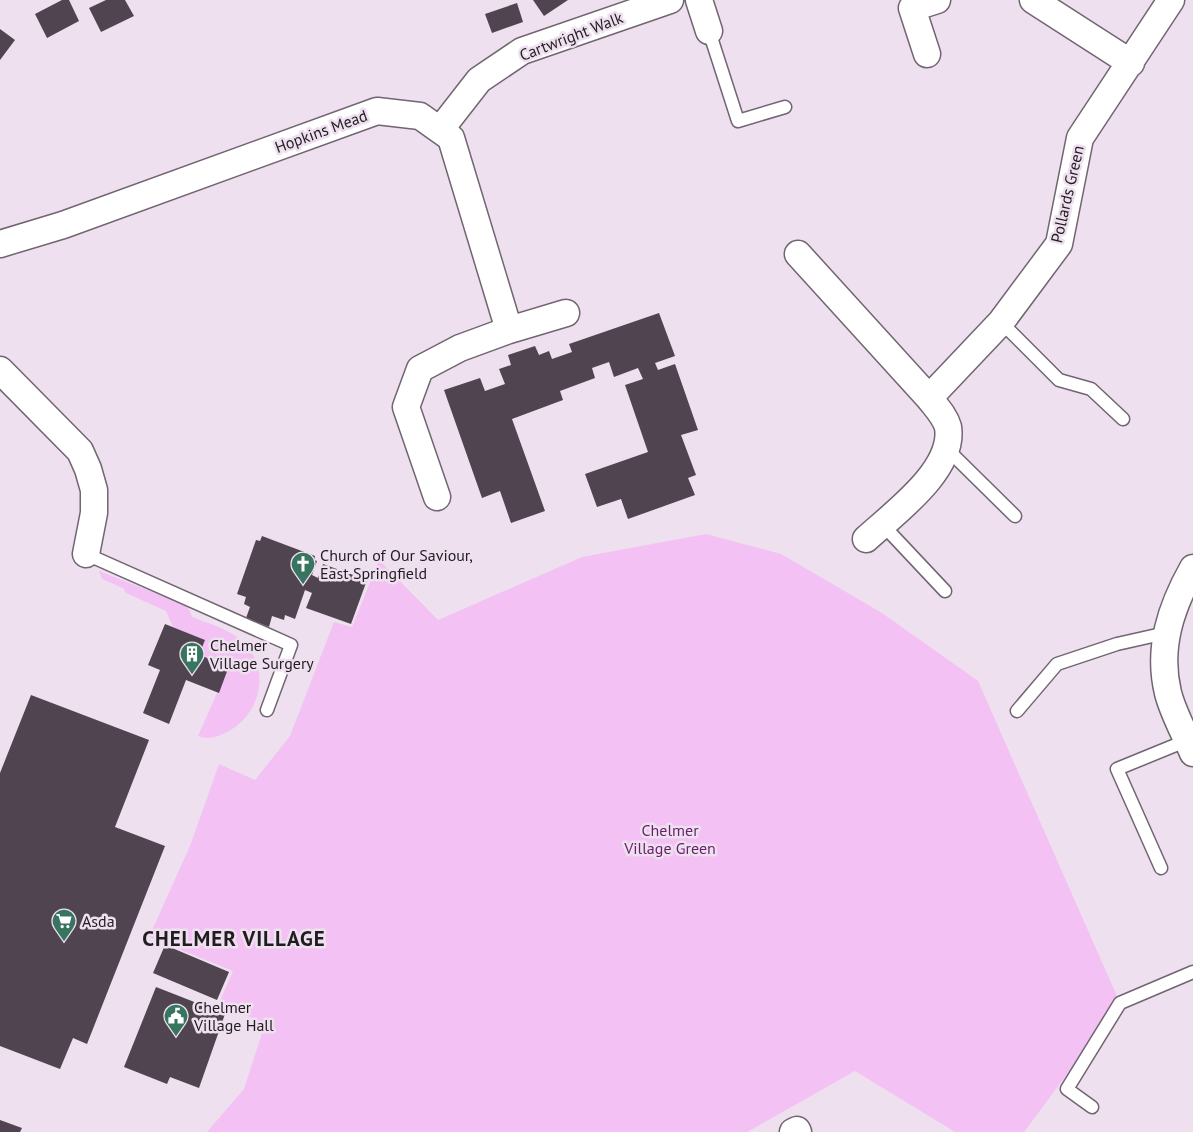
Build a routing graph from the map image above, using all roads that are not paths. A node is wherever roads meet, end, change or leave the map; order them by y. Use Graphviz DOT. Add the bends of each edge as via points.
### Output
graph roads {
  1 [pos="670,0"];
  2 [pos="699,0"];
  3 [pos="938,0"];
  4 [pos="1033,0"];
  5 [pos="1171,0"];
  6 [pos="911,4"];
  7 [pos="709,31"];
  8 [pos="927,54"];
  9 [pos="1131,63"];
  10 [pos="785,107"];
  11 [pos="440,130"];
  12 [pos="0,244"];
  13 [pos="798,254"];
  14 [pos="566,313"];
  15 [pos="1000,322"];
  16 [pos="508,330"];
  17 [pos="0,370"];
  18 [pos="928,398"];
  19 [pos="1123,419"];
  20 [pos="946,448"];
  21 [pos="437,497"];
  22 [pos="1015,516"];
  23 [pos="874,532"];
  24 [pos="86,554"];
  25 [pos="1193,568"];
  26 [pos="945,591"];
  27 [pos="1166,633"];
  28 [pos="267,710"];
  29 [pos="1016,710"];
  30 [pos="1190,747"];
  31 [pos="1161,868"];
  32 [pos="1193,972"];
  33 [pos="1092,1107"];
  34 [pos="793,1132"];
  35 [pos="798,1132"];
  1 -- 11 [label="street, Cartwright Walk" via="522,51 479,80"];
  2 -- 7 [label="street"];
  3 -- 6 [label="street"];
  4 -- 9 [label="street"];
  5 -- 9 [label="street, Pollards Green"];
  6 -- 8 [label="street"];
  7 -- 10 [label="lane" via="738,122"];
  9 -- 15 [label="street, Pollards Green" via="1080,138 1059,244"];
  11 -- 12 [label="street, Hopkins Mead" via="420,116 377,111 63,226"];
  11 -- 16 [label="street, Hopkins Mead" via="451,138"];
  13 -- 18 [label="street"];
  14 -- 16 [label="street"];
  15 -- 18 [label="street, Pollards Green"];
  15 -- 19 [label="lane" via="1059,380 1091,389"];
  16 -- 21 [label="street" via="460,348 420,369 406,407"];
  17 -- 24 [label="street" via="80,451 94,490 94,513"];
  18 -- 20 [label="street" via="941,411 948,428"];
  20 -- 22 [label="lane"];
  20 -- 23 [label="street" via="932,477"];
  23 -- 26 [label="lane"];
  24 -- 28 [label="lane" via="290,645"];
  25 -- 27 [label="street" via="1179,593"];
  27 -- 29 [label="lane" via="1117,644 1056,664"];
  27 -- 30 [label="street" via="1164,662 1168,694"];
  30 -- 31 [label="lane" via="1117,769"];
  32 -- 33 [label="lane" via="1120,1003 1067,1088"];
  34 -- 35 [label="street"];
}
